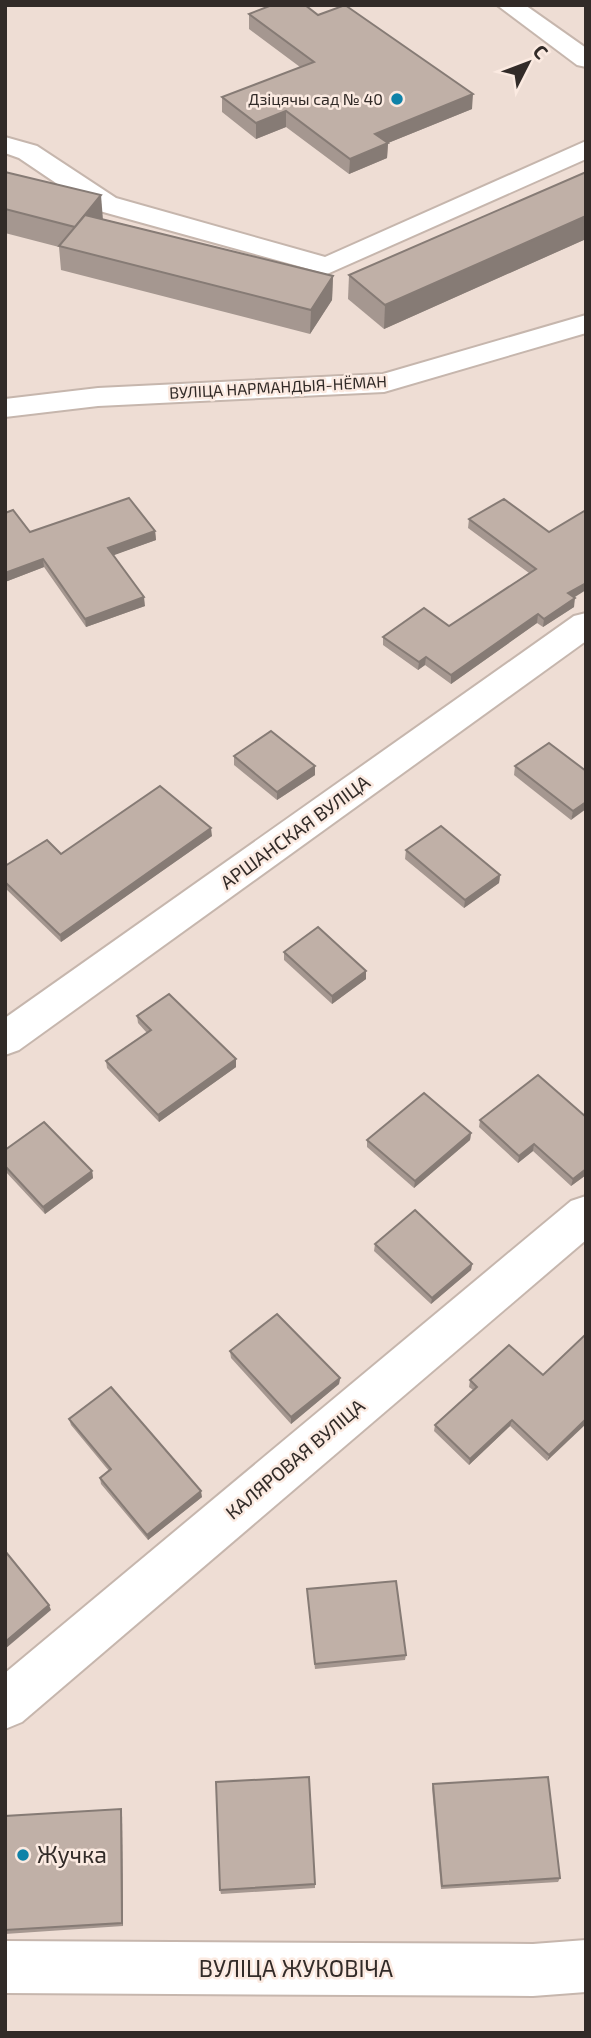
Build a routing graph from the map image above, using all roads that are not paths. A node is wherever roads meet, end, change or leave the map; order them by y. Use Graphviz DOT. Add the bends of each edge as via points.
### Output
graph roads {
  1 [pos="509,5"];
  2 [pos="586,60"];
  3 [pos="5,145"];
  4 [pos="586,149"];
  5 [pos="586,324"];
  6 [pos="5,408"];
  7 [pos="586,624"];
  8 [pos="5,1039"];
  9 [pos="586,1214"];
  10 [pos="5,1705"];
  11 [pos="586,1966"];
  12 [pos="5,1967"];
  1 -- 2 [label="street"];
  3 -- 4 [label="street" via="28,152 106,205 327,266"];
  5 -- 6 [label="street, ВУЛІЦА НАРМАНДЫЯ-НЁМАН" via="384,383 98,397"];
  7 -- 8 [label="street, АРШАНСКАЯ ВУЛІЦА"];
  9 -- 10 [label="street, КАЛЯРОВАЯ ВУЛІЦА"];
  11 -- 12 [label="street, ВУЛІЦА ЖУКОВІЧА" via="533,1970"];
}
